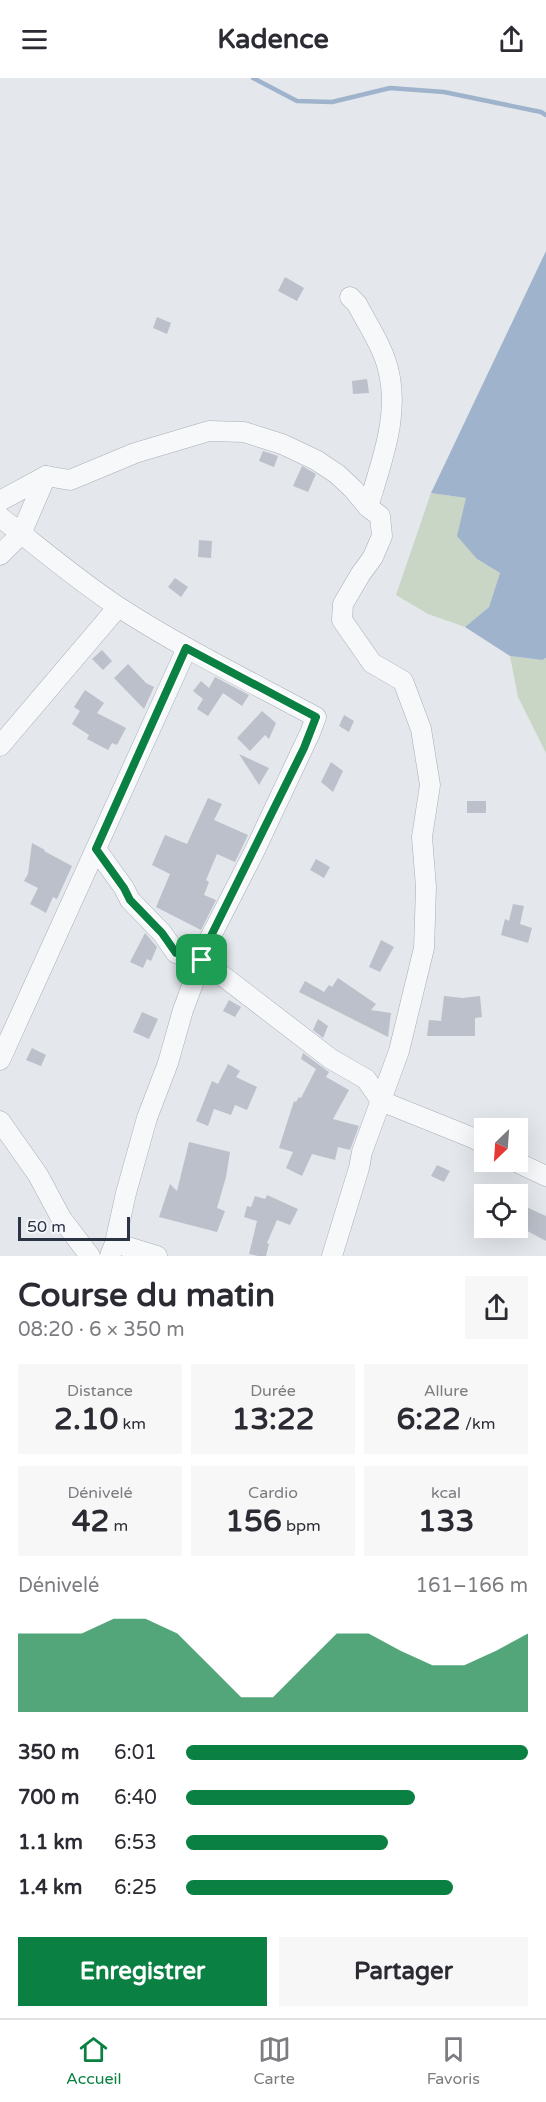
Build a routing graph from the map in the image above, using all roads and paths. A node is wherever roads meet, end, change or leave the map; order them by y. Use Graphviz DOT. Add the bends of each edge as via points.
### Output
graph roads {
  1 [pos="350,297"];
  2 [pos="46,476"];
  3 [pos="0,501"];
  4 [pos="368,507"];
  5 [pos="0,517"];
  6 [pos="21,534"];
  7 [pos="0,555"];
  8 [pos="118,607"];
  9 [pos="186,648"];
  10 [pos="0,746"];
  11 [pos="96,849"];
  12 [pos="202,960"];
  13 [pos="0,1060"];
  14 [pos="381,1101"];
  15 [pos="0,1122"];
  16 [pos="474,1138"];
  17 [pos="528,1168"];
  18 [pos="546,1176"];
  19 [pos="112,1249"];
  20 [pos="90,1256"];
  21 [pos="157,1256"];
  22 [pos="332,1256"];
  1 -- 4 [label="street" via="386,362 393,400 388,440"];
  2 -- 3 [label="street"];
  2 -- 4 [label="street" via="70,480 135,453 209,431 244,432 316,460 337,474"];
  2 -- 6 [label="street"];
  4 -- 14 [label="street" via="380,516 382,536 343,604 342,620 372,663 403,681 421,729 430,785 422,837 426,887 424,948 399,1051"];
  5 -- 6 [label="street"];
  6 -- 7 [label="street"];
  6 -- 8 [label="street"];
  8 -- 9 [label="street"];
  8 -- 10 [label="street"];
  9 -- 11 [label="street"];
  9 -- 12 [label="street" via="316,717"];
  11 -- 12 [label="street" via="130,900 176,953"];
  11 -- 13 [label="street"];
  12 -- 14 [label="street" via="331,1059 366,1079"];
  12 -- 19 [label="street" via="147,1118"];
  14 -- 16 [label="street"];
  14 -- 22 [label="street"];
  15 -- 20 [label="street"];
  17 -- 18 [label="street"];
  19 -- 21 [label="street"];
}
